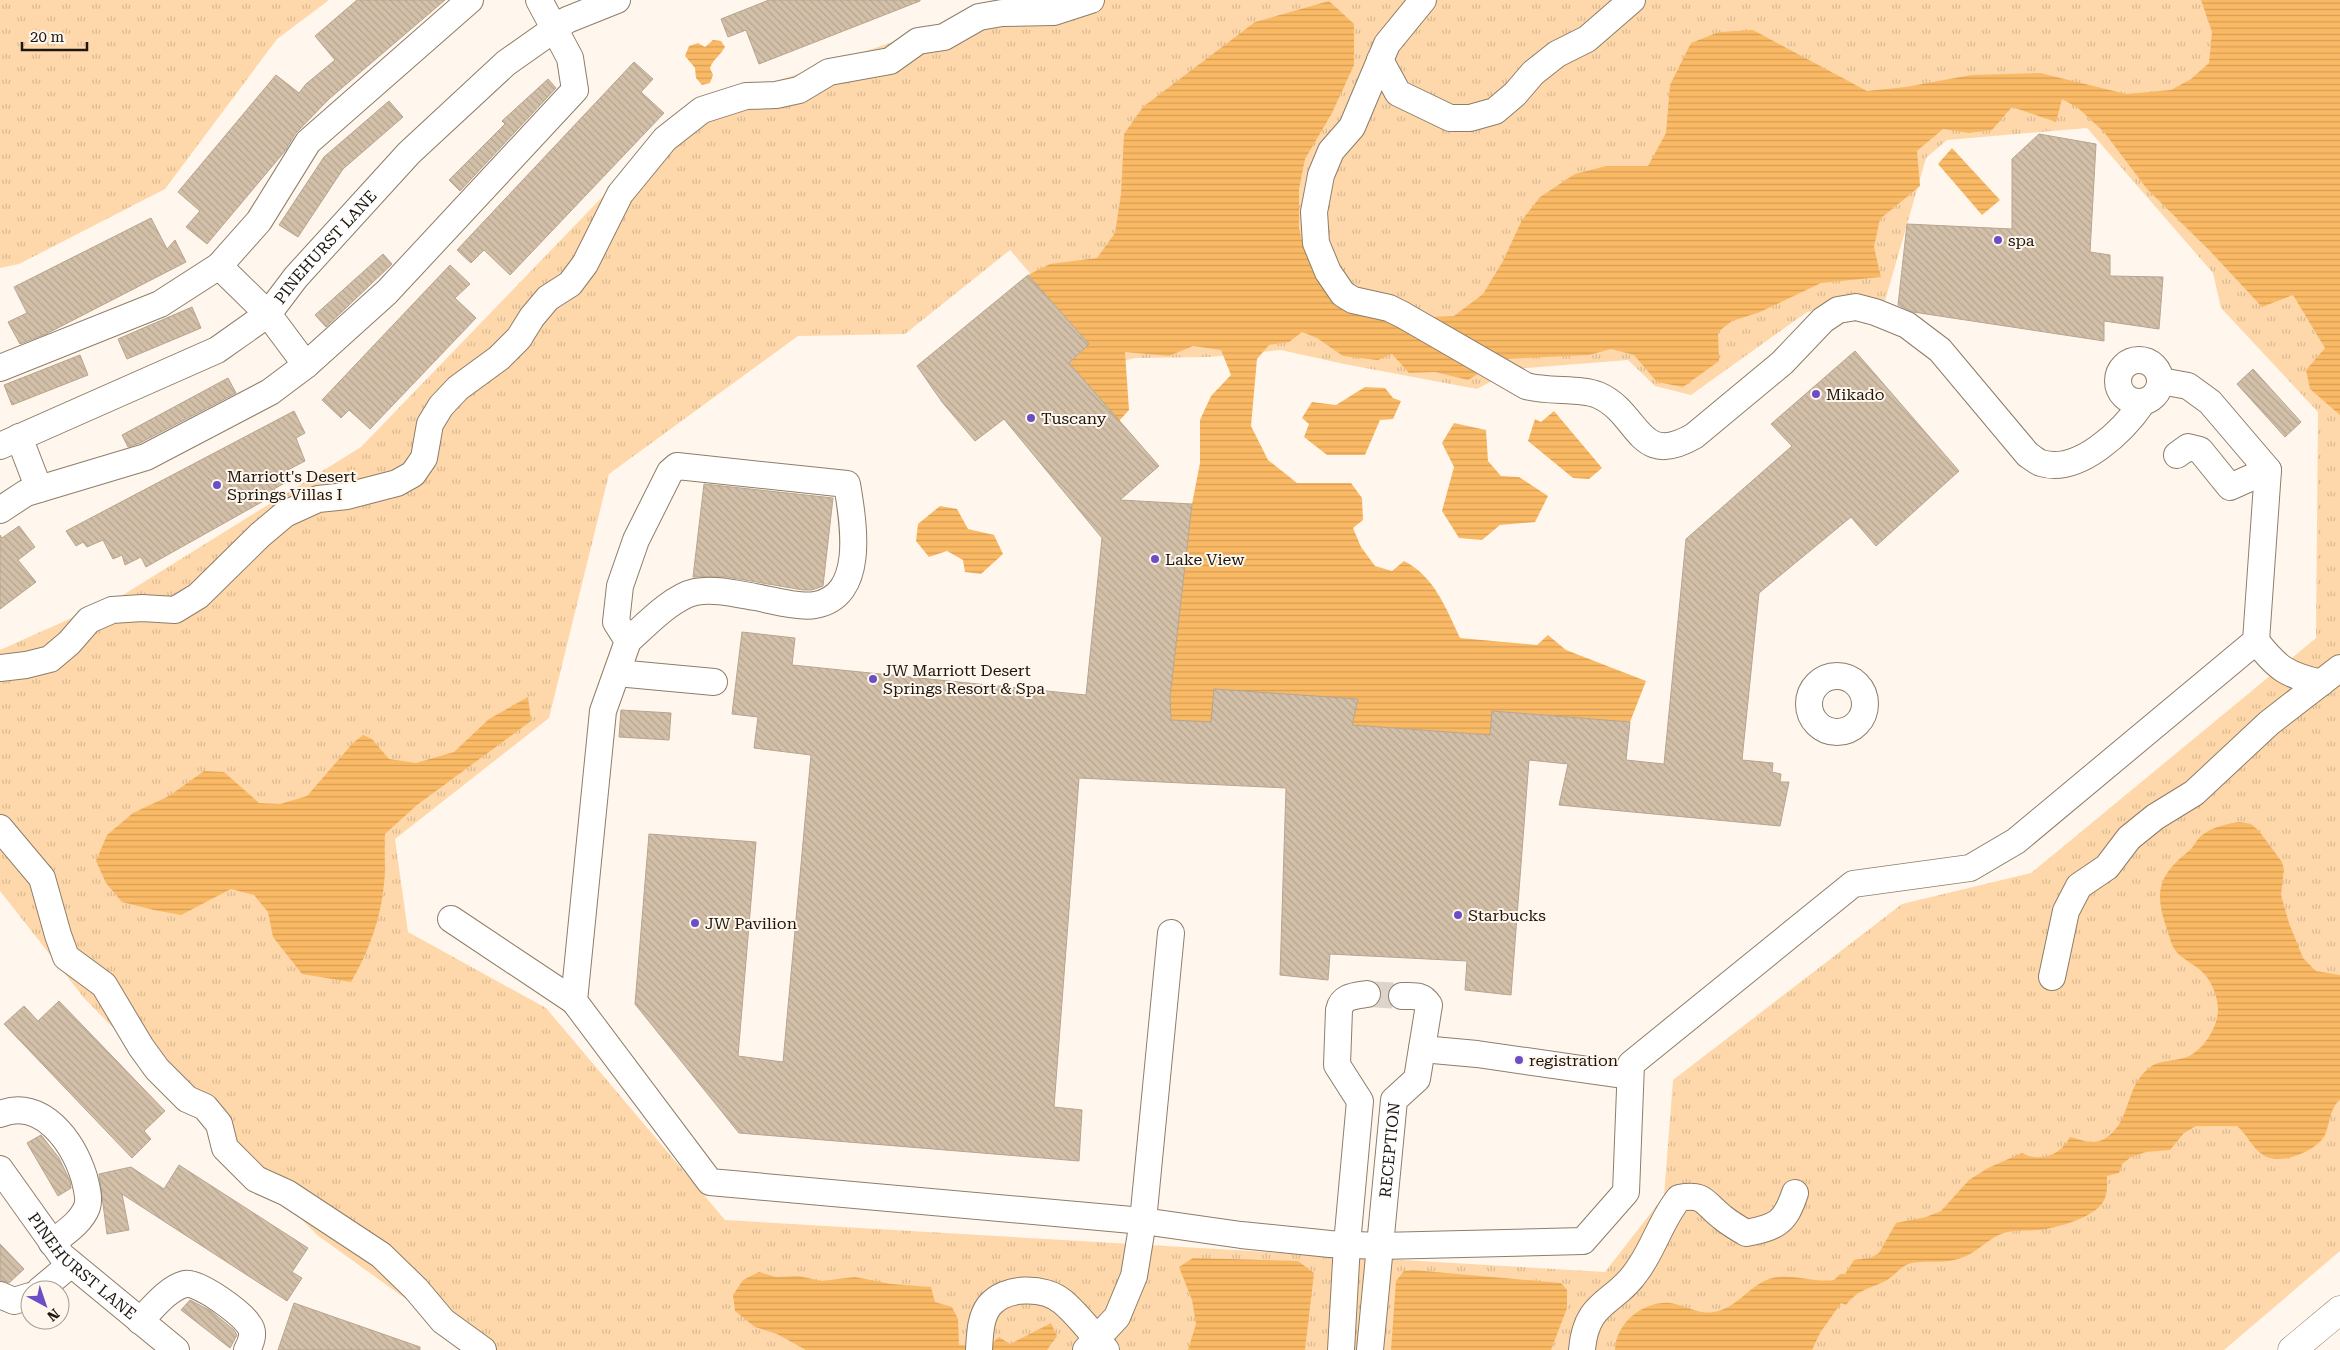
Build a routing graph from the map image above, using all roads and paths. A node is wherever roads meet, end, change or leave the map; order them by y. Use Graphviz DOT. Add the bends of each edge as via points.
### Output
graph roads {
  1 [pos="470,0"];
  2 [pos="540,0"];
  3 [pos="617,0"];
  4 [pos="1091,0"];
  5 [pos="1423,0"];
  6 [pos="1632,0"];
  7 [pos="554,29"];
  8 [pos="1380,60"];
  9 [pos="219,266"];
  10 [pos="268,314"];
  11 [pos="306,365"];
  12 [pos="0,368"];
  13 [pos="2161,381"];
  14 [pos="2143,402"];
  15 [pos="10,441"];
  16 [pos="2177,455"];
  17 [pos="2268,470"];
  18 [pos="39,489"];
  19 [pos="0,510"];
  20 [pos="628,641"];
  21 [pos="2256,641"];
  22 [pos="0,668"];
  23 [pos="617,673"];
  24 [pos="2331,676"];
  25 [pos="714,682"];
  26 [pos="0,828"];
  27 [pos="451,919"];
  28 [pos="1171,933"];
  29 [pos="2052,978"];
  30 [pos="1367,994"];
  31 [pos="1402,996"];
  32 [pos="574,1001"];
  33 [pos="1422,1049"];
  34 [pos="1630,1076"];
  35 [pos="1394,1100"];
  36 [pos="1360,1101"];
  37 [pos="0,1114"];
  38 [pos="0,1169"];
  39 [pos="1795,1192"];
  40 [pos="1143,1221"];
  41 [pos="52,1243"];
  42 [pos="1347,1244"];
  43 [pos="1380,1246"];
  44 [pos="71,1264"];
  45 [pos="52,1280"];
  46 [pos="0,1295"];
  47 [pos="20,1299"];
  48 [pos="2340,1310"];
  49 [pos="140,1320"];
  50 [pos="979,1346"];
  51 [pos="1096,1346"];
  52 [pos="175,1350"];
  53 [pos="247,1350"];
  54 [pos="483,1350"];
  55 [pos="1341,1350"];
  56 [pos="1370,1350"];
  57 [pos="1582,1350"];
  58 [pos="2292,1350"];
  1 -- 9 [label="street" via="308,142 259,220"];
  2 -- 7 [label="street"];
  3 -- 7 [label="street, PINEHURST LANE" via="567,20"];
  4 -- 22 [label="street" via="1054,12 979,17 944,37 918,41 890,61 829,72 799,90 776,96 746,96 702,110 665,139 620,194 585,264 570,284 548,298 519,338 499,358 458,388 441,406 430,424 424,458 413,474 397,483 347,496 318,499 286,514 198,596 175,610 112,610 89,620 50,659"];
  5 -- 8 [label="street" via="1387,44"];
  6 -- 8 [label="street" via="1587,39 1557,54 1539,68 1495,110 1470,118 1450,118 1398,92"];
  7 -- 10 [label="street, PINEHURST LANE" via="506,64 409,153 296,277"];
  7 -- 11 [label="street" via="570,58 575,90 387,292"];
  8 -- 14 [label="street" via="1352,127 1331,151 1321,175 1314,212 1316,243 1328,272 1343,294 1404,315 1508,376 1539,390 1596,394 1613,403 1644,440 1664,448 1694,436 1782,363 1823,320 1838,310 1856,307 1907,325 1940,350 2028,455 2041,463 2062,464 2086,456 2125,425"];
  9 -- 10 [label="street"];
  9 -- 12 [label="street" via="160,304"];
  10 -- 11 [label="street"];
  10 -- 15 [label="street, PINEHURST LANE" via="217,350"];
  11 -- 18 [label="street" via="270,392 146,457"];
  13 -- 14 [label="street" via="2156,395"];
  13 -- 14 [label="street" via="2157,369 2146,361 2133,360 2122,368 2118,382 2123,396 2136,403"];
  13 -- 17 [label="street" via="2188,386 2210,402"];
  15 -- 18 [label="street"];
  16 -- 17 [label="street" via="2188,448 2200,450 2230,487"];
  17 -- 21 [label="street"];
  18 -- 19 [label="street" via="26,493"];
  20 -- 20 [label="street" via="616,622 620,586 636,540 670,472 677,466 847,484 855,534 846,587 834,597 815,606 728,592 695,592 663,611"];
  20 -- 23 [label="street"];
  21 -- 24 [label="street" via="2285,672"];
  21 -- 34 [label="street" via="2016,841 1970,868 1854,884 1631,1064"];
  23 -- 25 [label="street"];
  23 -- 32 [label="street" via="603,711"];
  24 -- 29 [label="street" via="2270,723 2194,793 2129,838 2107,868 2079,886 2066,911"];
  26 -- 54 [label="street" via="42,878 66,957 104,985 141,1048 187,1099 204,1107 219,1124 226,1148 256,1179 286,1193 381,1255 443,1321"];
  27 -- 32 [label="street"];
  28 -- 40 [label="street"];
  30 -- 36 [label="street" via="1348,997 1340,1003 1339,1010 1337,1065"];
  31 -- 33 [label="street, RECEPTION" via="1419,996 1429,1005"];
  32 -- 40 [label="street" via="710,1182"];
  33 -- 34 [label="street"];
  33 -- 35 [label="street, RECEPTION" via="1417,1079"];
  34 -- 43 [label="street" via="1626,1192 1583,1241"];
  35 -- 36 [label="street"];
  35 -- 43 [label="street, RECEPTION"];
  36 -- 42 [label="street, RECEPTION"];
  37 -- 41 [label="street" via="8,1110 28,1110 45,1119 71,1146 80,1164 88,1206 79,1220"];
  38 -- 41 [label="street, PINEHURST LANE"];
  39 -- 57 [label="street" via="1788,1214 1768,1228 1746,1233 1722,1218 1705,1200 1693,1195 1679,1198 1667,1212 1659,1234 1636,1273 1592,1315 1585,1330"];
  40 -- 42 [label="street" via="1241,1235"];
  40 -- 51 [label="street" via="1134,1276 1117,1317"];
  41 -- 44 [label="street, PINEHURST LANE"];
  42 -- 43 [label="street"];
  42 -- 55 [label="street, RECEPTION"];
  43 -- 56 [label="street, RECEPTION"];
  44 -- 45 [label="street"];
  44 -- 49 [label="street, PINEHURST LANE"];
  46 -- 47 [label="street" via="14,1301"];
  48 -- 58 [label="main road"];
  49 -- 52 [label="street, PINEHURST LANE"];
  49 -- 53 [label="street" via="171,1291 186,1284 198,1285 250,1326 252,1337"];
  50 -- 51 [label="street" via="982,1318 990,1305 1012,1292 1026,1290 1062,1300"];
}
